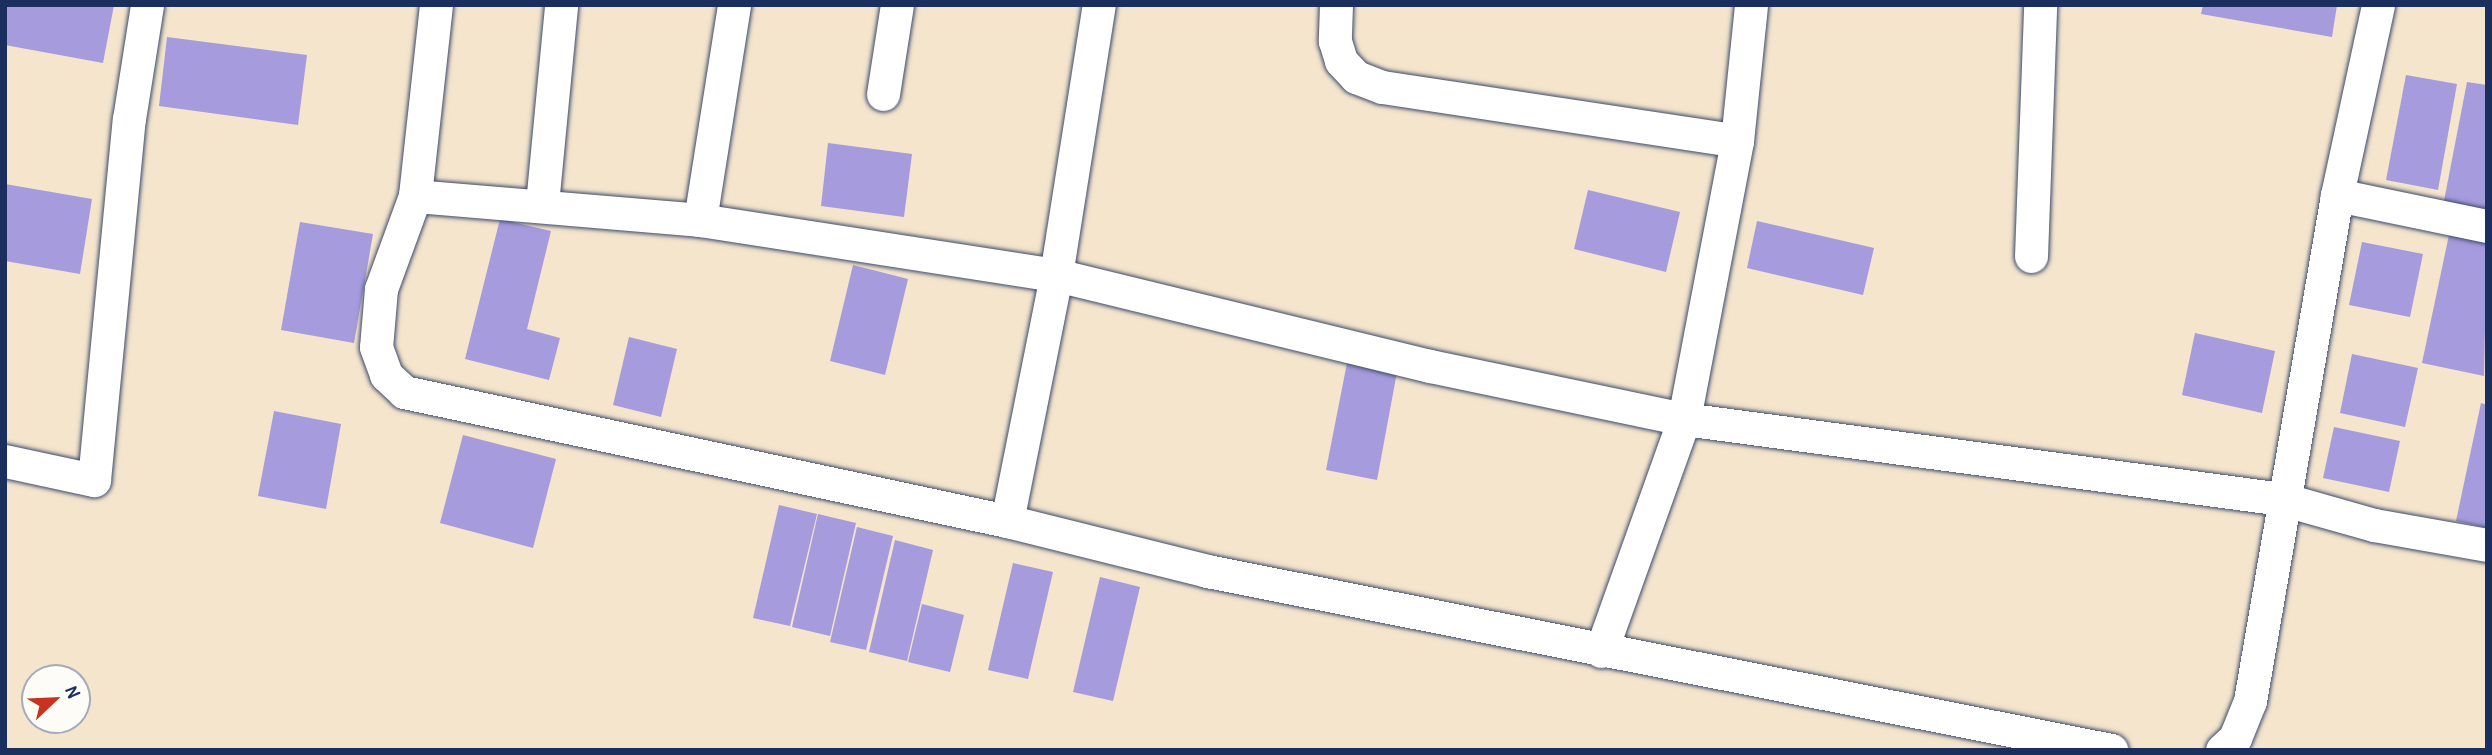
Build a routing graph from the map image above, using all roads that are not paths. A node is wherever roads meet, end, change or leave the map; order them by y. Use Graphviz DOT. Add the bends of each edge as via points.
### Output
graph roads {
  1 [pos="147,5"];
  2 [pos="436,5"];
  3 [pos="561,5"];
  4 [pos="734,5"];
  5 [pos="897,5"];
  6 [pos="1099,5"];
  7 [pos="1336,5"];
  8 [pos="1751,5"];
  9 [pos="2040,5"];
  10 [pos="2378,5"];
  11 [pos="883,94"];
  12 [pos="1737,141"];
  13 [pos="2337,195"];
  14 [pos="415,196"];
  15 [pos="542,204"];
  16 [pos="700,220"];
  17 [pos="2487,226"];
  18 [pos="2031,256"];
  19 [pos="1056,275"];
  20 [pos="1684,419"];
  21 [pos="5,461"];
  22 [pos="2282,499"];
  23 [pos="1007,521"];
  24 [pos="2487,545"];
  25 [pos="1601,651"];
  26 [pos="2111,750"];
  27 [pos="2222,750"];
  1 -- 21 [label="street" via="129,119 94,480"];
  2 -- 14 [label="street"];
  3 -- 15 [label="street"];
  4 -- 16 [label="street"];
  5 -- 11 [label="street"];
  6 -- 19 [label="street"];
  7 -- 12 [label="street" via="1335,41 1341,61 1356,77 1382,87"];
  8 -- 12 [label="street"];
  9 -- 18 [label="street"];
  10 -- 13 [label="street"];
  12 -- 20 [label="street"];
  13 -- 17 [label="street"];
  13 -- 22 [label="street"];
  14 -- 15 [label="street"];
  14 -- 23 [label="street" via="381,289 376,347 386,375 404,392"];
  15 -- 16 [label="street"];
  16 -- 19 [label="street"];
  19 -- 20 [label="street" via="1430,366"];
  19 -- 23 [label="street"];
  20 -- 22 [label="street"];
  20 -- 25 [label="street"];
  22 -- 24 [label="street" via="2374,525"];
  22 -- 27 [label="street" via="2250,701 2235,738"];
  23 -- 25 [label="street" via="1207,570"];
  25 -- 26 [label="street"];
}
